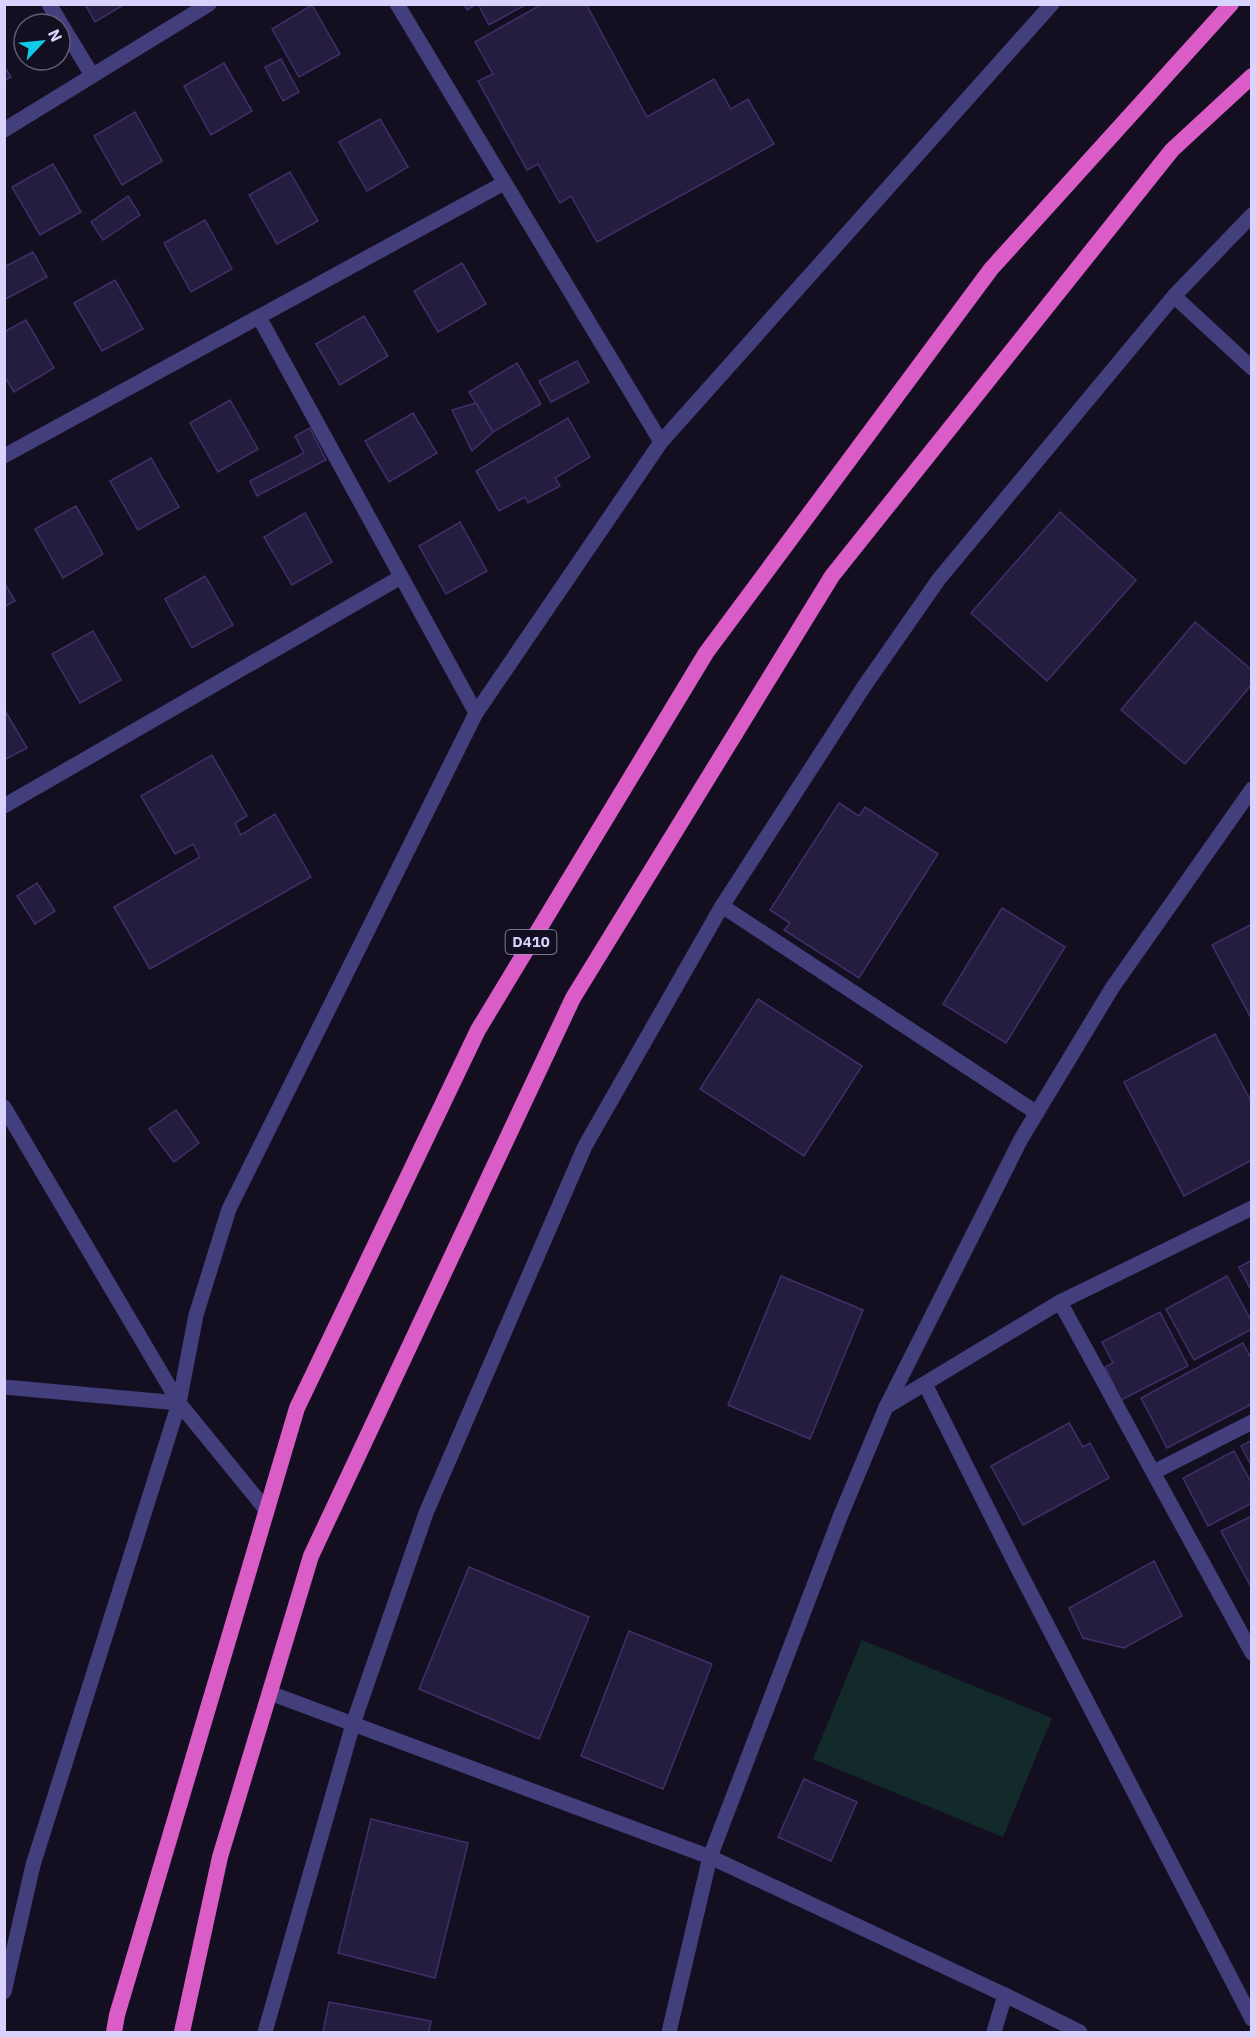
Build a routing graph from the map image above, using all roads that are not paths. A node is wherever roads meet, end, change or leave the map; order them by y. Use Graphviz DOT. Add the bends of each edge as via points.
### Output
graph roads {
  1 [pos="49,4"];
  2 [pos="209,4"];
  3 [pos="397,4"];
  4 [pos="1052,4"];
  5 [pos="1231,4"];
  6 [pos="92,75"];
  7 [pos="1251,76"];
  8 [pos="4,130"];
  9 [pos="504,183"];
  10 [pos="1251,215"];
  11 [pos="1174,296"];
  12 [pos="259,317"];
  13 [pos="1251,368"];
  14 [pos="661,442"];
  15 [pos="4,456"];
  16 [pos="401,577"];
  17 [pos="476,712"];
  18 [pos="1251,789"];
  19 [pos="4,806"];
  20 [pos="722,906"];
  21 [pos="4,1107"];
  22 [pos="1037,1113"];
  23 [pos="1251,1208"];
  24 [pos="1060,1302"];
  25 [pos="925,1384"];
  26 [pos="4,1387"];
  27 [pos="179,1403"];
  28 [pos="886,1407"];
  29 [pos="1251,1422"];
  30 [pos="1154,1472"];
  31 [pos="267,1511"];
  32 [pos="1246,1631"];
  33 [pos="1251,1653"];
  34 [pos="270,1693"];
  35 [pos="353,1724"];
  36 [pos="710,1857"];
  37 [pos="4,1992"];
  38 [pos="1005,1995"];
  39 [pos="1251,2019"];
  40 [pos="114,2032"];
  41 [pos="182,2032"];
  42 [pos="265,2032"];
  43 [pos="669,2032"];
  44 [pos="994,2032"];
  45 [pos="1080,2032"];
  1 -- 6 [label="street"];
  2 -- 6 [label="street"];
  3 -- 9 [label="street"];
  4 -- 14 [label="street"];
  5 -- 31 [label="highway, D410" via="991,269 706,653 478,1029 297,1408"];
  6 -- 8 [label="street"];
  7 -- 34 [label="highway" via="1172,150 832,576 573,998 311,1556"];
  9 -- 12 [label="street"];
  9 -- 14 [label="street"];
  10 -- 11 [label="street"];
  11 -- 13 [label="street"];
  11 -- 20 [label="street" via="939,579"];
  12 -- 15 [label="street"];
  12 -- 16 [label="street"];
  14 -- 17 [label="street"];
  16 -- 17 [label="street"];
  16 -- 19 [label="street"];
  17 -- 27 [label="street" via="229,1209 196,1315"];
  18 -- 22 [label="street" via="1112,988"];
  20 -- 22 [label="street"];
  20 -- 35 [label="street" via="585,1146 426,1514"];
  21 -- 27 [label="street"];
  22 -- 28 [label="street"];
  23 -- 24 [label="street"];
  24 -- 25 [label="street"];
  24 -- 30 [label="street"];
  25 -- 28 [label="street"];
  25 -- 39 [label="street"];
  26 -- 27 [label="street"];
  27 -- 31 [label="street"];
  27 -- 37 [label="street" via="33,1865"];
  28 -- 36 [label="street"];
  29 -- 30 [label="street"];
  30 -- 32 [label="street"];
  31 -- 40 [label="highway, D410"];
  32 -- 33 [label="street"];
  34 -- 35 [label="street"];
  34 -- 41 [label="highway" via="219,1857"];
  35 -- 36 [label="street"];
  35 -- 42 [label="street"];
  36 -- 38 [label="street"];
  36 -- 43 [label="street"];
  38 -- 44 [label="street"];
  38 -- 45 [label="street"];
}
